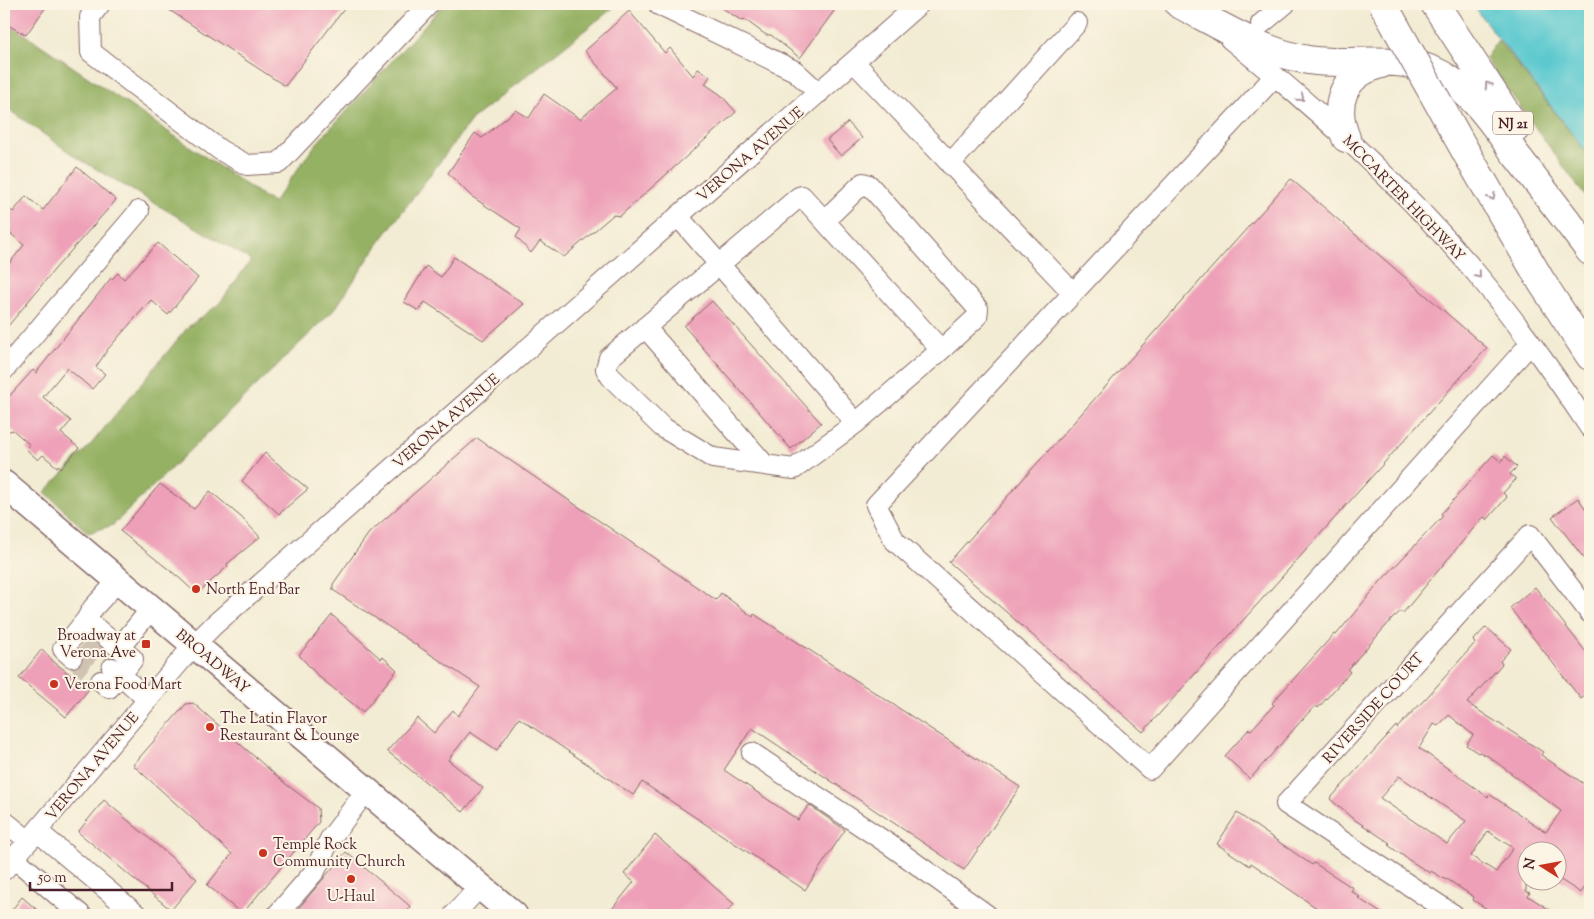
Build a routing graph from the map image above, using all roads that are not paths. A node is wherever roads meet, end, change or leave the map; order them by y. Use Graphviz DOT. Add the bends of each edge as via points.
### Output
graph roads {
  1 [pos="100,4"];
  2 [pos="429,4"];
  3 [pos="919,4"];
  4 [pos="1179,4"];
  5 [pos="1285,4"];
  6 [pos="1383,4"];
  7 [pos="1435,4"];
  8 [pos="659,5"];
  9 [pos="1077,23"];
  10 [pos="1261,24"];
  11 [pos="854,62"];
  12 [pos="1402,63"];
  13 [pos="1275,76"];
  14 [pos="819,92"];
  15 [pos="1346,138"];
  16 [pos="950,164"];
  17 [pos="139,211"];
  18 [pos="678,216"];
  19 [pos="824,220"];
  20 [pos="1590,243"];
  21 [pos="1590,251"];
  22 [pos="720,265"];
  23 [pos="1073,293"];
  24 [pos="645,327"];
  25 [pos="1530,344"];
  26 [pos="941,350"];
  27 [pos="1590,356"];
  28 [pos="4,370"];
  29 [pos="856,422"];
  30 [pos="1590,428"];
  31 [pos="765,465"];
  32 [pos="4,484"];
  33 [pos="118,581"];
  34 [pos="151,609"];
  35 [pos="1590,613"];
  36 [pos="86,620"];
  37 [pos="76,646"];
  38 [pos="194,646"];
  39 [pos="120,647"];
  40 [pos="148,700"];
  41 [pos="752,753"];
  42 [pos="366,791"];
  43 [pos="4,821"];
  44 [pos="33,836"];
  45 [pos="9,864"];
  46 [pos="480,886"];
  47 [pos="81,915"];
  48 [pos="137,915"];
  49 [pos="277,915"];
  50 [pos="454,915"];
  51 [pos="514,915"];
  52 [pos="987,915"];
  53 [pos="1454,915"];
  1 -- 2 [label="street" via="90,17 91,52 220,150 247,165 278,163"];
  3 -- 11 [label="street, VERONA AVENUE"];
  4 -- 12 [label="highway" via="1257,43 1290,55 1328,62"];
  4 -- 13 [label="street, MCCARTER HIGHWAY"];
  5 -- 10 [label="street"];
  6 -- 27 [label="highway, one-way, bridge" via="1541,281"];
  20 -- 7 [label="highway, NJ 21, one-way"];
  8 -- 14 [label="street" via="795,71"];
  9 -- 16 [label="street"];
  11 -- 14 [label="street, VERONA AVENUE"];
  11 -- 16 [label="street"];
  12 -- 15 [label="highway" via="1365,68 1353,78 1343,92 1339,108"];
  12 -- 21 [label="highway" via="1442,75 1473,100"];
  13 -- 15 [label="street, MCCARTER HIGHWAY, one-way"];
  13 -- 23 [label="street"];
  14 -- 18 [label="street, VERONA AVENUE"];
  15 -- 25 [label="street, MCCARTER HIGHWAY, one-way" via="1477,273"];
  16 -- 23 [label="street"];
  17 -- 28 [label="street"];
  18 -- 22 [label="street"];
  18 -- 38 [label="street, VERONA AVENUE"];
  19 -- 22 [label="street" via="804,197 798,197"];
  19 -- 26 [label="street"];
  19 -- 26 [label="street" via="863,183 875,192 978,310 977,317"];
  22 -- 24 [label="street"];
  22 -- 29 [label="street"];
  23 -- 25 [label="street" via="876,505 895,541 1150,770"];
  24 -- 31 [label="street"];
  24 -- 31 [label="street" via="609,358 606,369 611,377 662,427 713,458"];
  25 -- 30 [label="street, MCCARTER HIGHWAY"];
  26 -- 29 [label="street"];
  29 -- 31 [label="street" via="794,469"];
  32 -- 33 [label="main road, BROADWAY"];
  33 -- 34 [label="main road, BROADWAY"];
  33 -- 36 [label="street"];
  34 -- 38 [label="main road, BROADWAY"];
  34 -- 39 [label="street"];
  35 -- 53 [label="street, RIVERSIDE COURT" via="1530,535 1286,804"];
  36 -- 37 [label="street"];
  36 -- 39 [label="street"];
  38 -- 40 [label="street, VERONA AVENUE"];
  38 -- 42 [label="main road, BROADWAY"];
  39 -- 40 [label="street" via="133,659 111,675"];
  40 -- 44 [label="street, VERONA AVENUE"];
  41 -- 52 [label="street" via="890,845"];
  42 -- 46 [label="main road, BROADWAY"];
  42 -- 49 [label="street" via="330,839 316,872"];
  43 -- 44 [label="street"];
  44 -- 45 [label="street, VERONA AVENUE"];
  44 -- 48 [label="street"];
  45 -- 47 [label="street"];
  46 -- 50 [label="street"];
  46 -- 51 [label="main road, BROADWAY"];
}
